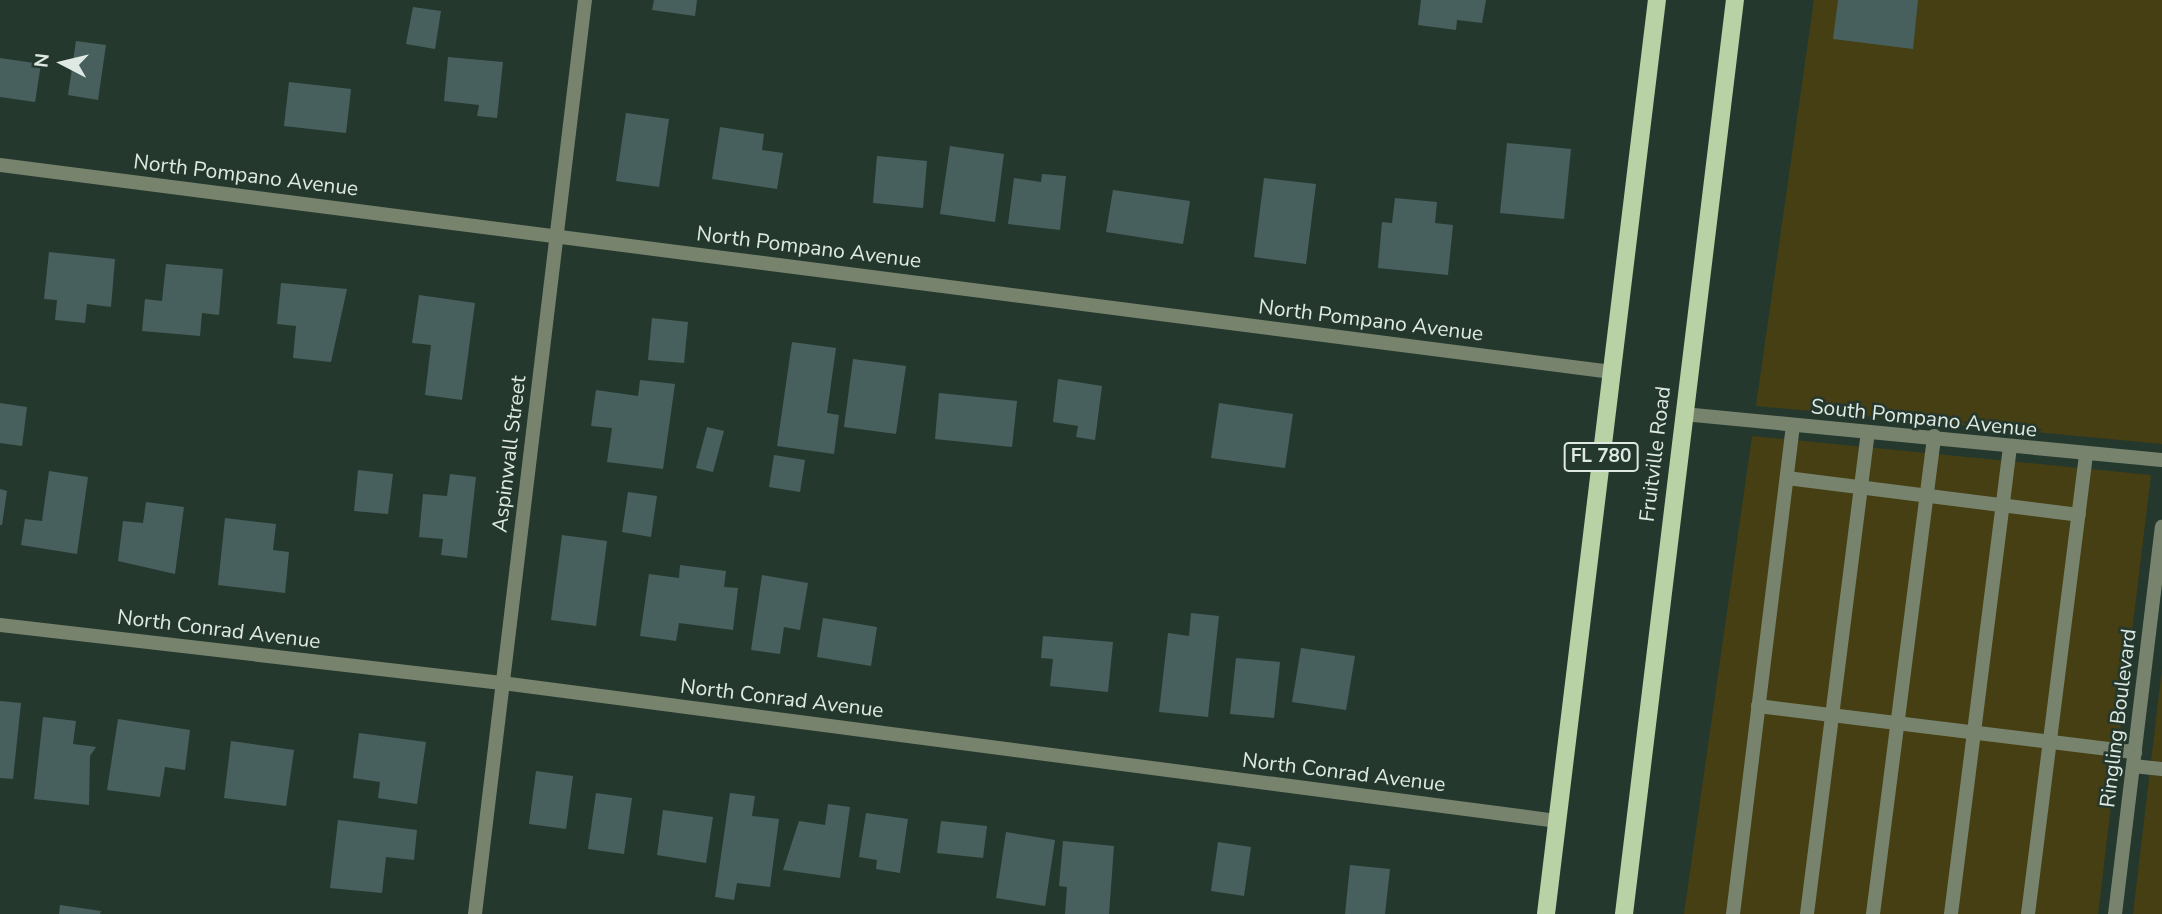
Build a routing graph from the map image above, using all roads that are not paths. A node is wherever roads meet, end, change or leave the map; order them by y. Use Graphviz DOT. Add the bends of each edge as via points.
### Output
graph roads {
  1 [pos="585,0"];
  2 [pos="1657,0"];
  3 [pos="1735,0"];
  4 [pos="0,165"];
  5 [pos="556,235"];
  6 [pos="1612,372"];
  7 [pos="1683,414"];
  8 [pos="1793,426"];
  9 [pos="1868,433"];
  10 [pos="1934,438"];
  11 [pos="2010,448"];
  12 [pos="2086,456"];
  13 [pos="2162,460"];
  14 [pos="1787,478"];
  15 [pos="1862,488"];
  16 [pos="1926,496"];
  17 [pos="2003,505"];
  18 [pos="2079,515"];
  19 [pos="2162,527"];
  20 [pos="0,625"];
  21 [pos="502,683"];
  22 [pos="1758,706"];
  23 [pos="1833,715"];
  24 [pos="1897,723"];
  25 [pos="1975,732"];
  26 [pos="2050,741"];
  27 [pos="2134,759"];
  28 [pos="2162,769"];
  29 [pos="1558,821"];
  30 [pos="475,914"];
  31 [pos="1546,914"];
  32 [pos="1624,914"];
  33 [pos="1733,914"];
  34 [pos="1807,914"];
  35 [pos="1873,914"];
  36 [pos="1951,914"];
  37 [pos="2028,914"];
  38 [pos="2115,914"];
  1 -- 5 [label="street, Aspinwall Street"];
  2 -- 6 [label="main road, FL 780"];
  3 -- 7 [label="main road, Fruitville Road"];
  4 -- 5 [label="street, North Pompano Avenue"];
  5 -- 6 [label="street, North Pompano Avenue"];
  5 -- 21 [label="street, Aspinwall Street"];
  6 -- 29 [label="main road, FL 780"];
  7 -- 8 [label="street, South Pompano Avenue"];
  7 -- 32 [label="main road, Fruitville Road"];
  8 -- 9 [label="street, South Pompano Avenue"];
  8 -- 14 [label="street"];
  9 -- 10 [label="street, South Pompano Avenue"];
  9 -- 15 [label="street"];
  10 -- 11 [label="street, South Pompano Avenue"];
  10 -- 16 [label="street"];
  11 -- 12 [label="street, South Pompano Avenue"];
  11 -- 17 [label="street"];
  12 -- 13 [label="street, South Pompano Avenue"];
  12 -- 18 [label="street"];
  14 -- 15 [label="street"];
  14 -- 22 [label="street"];
  15 -- 16 [label="street"];
  15 -- 23 [label="street"];
  16 -- 17 [label="street"];
  16 -- 24 [label="street"];
  17 -- 18 [label="street"];
  17 -- 25 [label="street"];
  18 -- 26 [label="street"];
  19 -- 27 [label="street, Ringling Boulevard"];
  20 -- 21 [label="street, North Conrad Avenue"];
  21 -- 29 [label="street, North Conrad Avenue"];
  21 -- 30 [label="street, Aspinwall Street"];
  22 -- 23 [label="street"];
  22 -- 33 [label="street"];
  23 -- 24 [label="street"];
  23 -- 34 [label="street"];
  24 -- 25 [label="street"];
  24 -- 35 [label="street"];
  25 -- 26 [label="street"];
  25 -- 36 [label="street"];
  26 -- 27 [label="street"];
  26 -- 37 [label="street"];
  27 -- 28 [label="street"];
  27 -- 38 [label="street, Ringling Boulevard"];
  29 -- 31 [label="main road, FL 780"];
}
